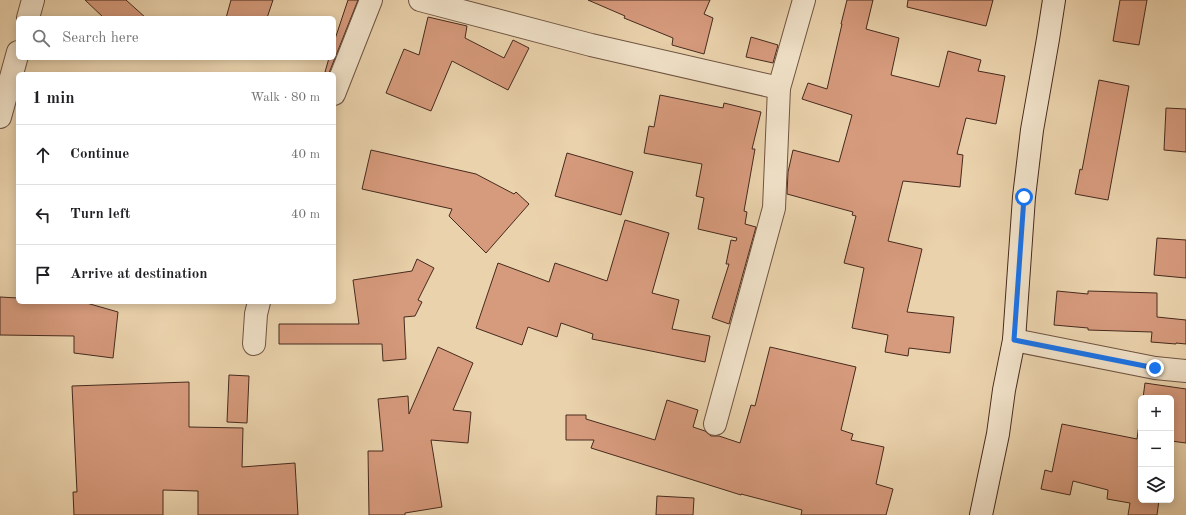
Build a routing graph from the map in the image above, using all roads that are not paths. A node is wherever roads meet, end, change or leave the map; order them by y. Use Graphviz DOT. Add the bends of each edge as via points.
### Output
graph roads {
  1 [pos="33,0"];
  2 [pos="371,0"];
  3 [pos="420,0"];
  4 [pos="804,0"];
  5 [pos="1054,0"];
  6 [pos="29,16"];
  7 [pos="16,59"];
  8 [pos="779,88"];
  9 [pos="336,89"];
  10 [pos="0,117"];
  11 [pos="258,304"];
  12 [pos="1014,340"];
  13 [pos="254,344"];
  14 [pos="1186,371"];
  15 [pos="715,424"];
  16 [pos="981,515"];
  1 -- 6 [label="street"];
  2 -- 9 [label="street"];
  3 -- 8 [label="street" via="591,45"];
  4 -- 8 [label="street"];
  5 -- 12 [label="street" via="1032,130 1024,197"];
  7 -- 10 [label="street"];
  8 -- 15 [label="street" via="774,208"];
  11 -- 13 [label="street"];
  12 -- 14 [label="street" via="1155,368"];
  12 -- 16 [label="street"];
}
